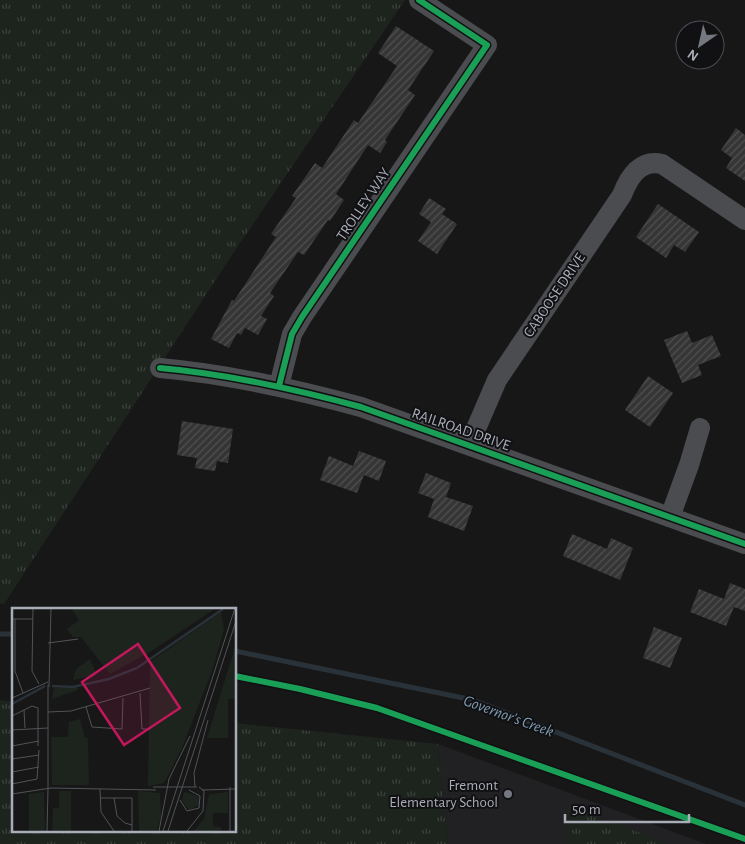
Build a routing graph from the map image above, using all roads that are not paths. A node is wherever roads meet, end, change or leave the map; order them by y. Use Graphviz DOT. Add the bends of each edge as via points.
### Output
graph roads {
  1 [pos="419,0"];
  2 [pos="745,220"];
  3 [pos="160,368"];
  4 [pos="279,386"];
  5 [pos="700,428"];
  6 [pos="469,445"];
  7 [pos="670,517"];
  8 [pos="745,544"];
  1 -- 4 [label="street, TROLLEY WAY" via="486,45 302,317 292,334"];
  2 -- 6 [label="street, CABOOSE DRIVE" via="662,164 646,165 633,172 622,195 497,380"];
  3 -- 4 [label="street, RAILROAD DRIVE"];
  4 -- 6 [label="street, RAILROAD DRIVE" via="361,407"];
  5 -- 7 [label="street"];
  6 -- 7 [label="street, RAILROAD DRIVE"];
  7 -- 8 [label="street, RAILROAD DRIVE"];
}
